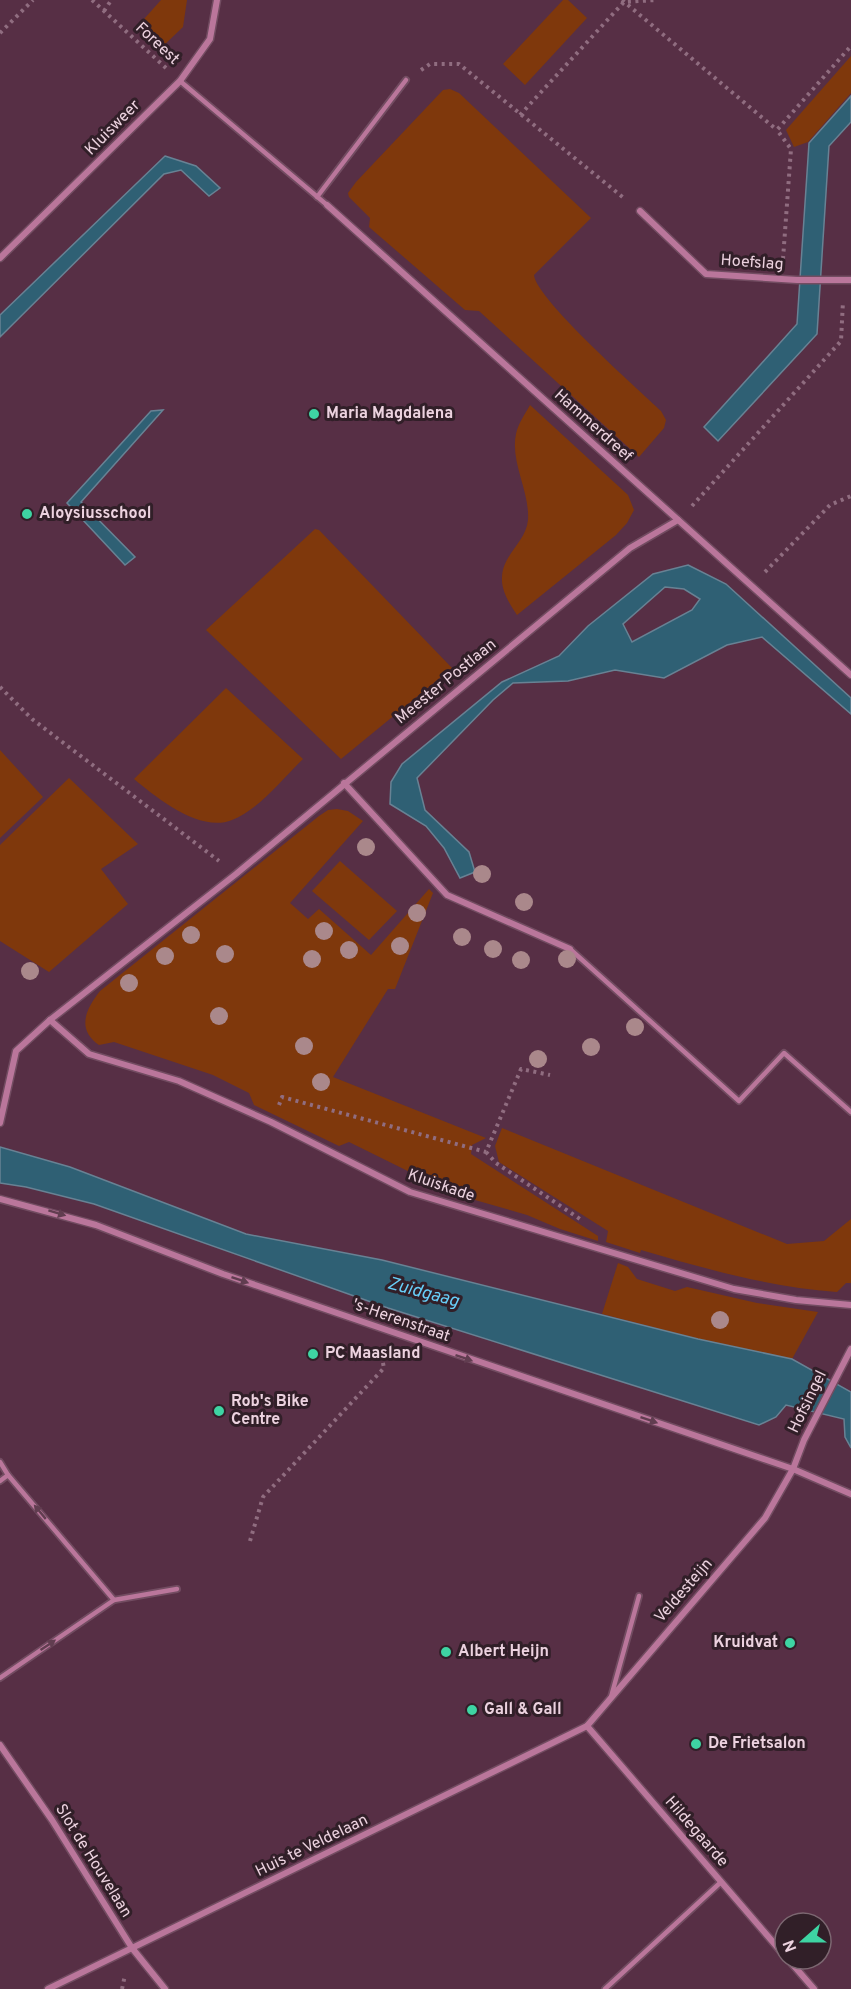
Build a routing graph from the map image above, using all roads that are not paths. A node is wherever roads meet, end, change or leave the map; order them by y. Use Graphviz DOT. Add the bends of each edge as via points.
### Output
graph roads {
  1 [pos="217,0"];
  2 [pos="406,80"];
  3 [pos="180,81"];
  4 [pos="317,197"];
  5 [pos="327,205"];
  6 [pos="640,210"];
  7 [pos="0,258"];
  8 [pos="848,280"];
  9 [pos="678,520"];
  10 [pos="851,675"];
  11 [pos="344,783"];
  12 [pos="570,949"];
  13 [pos="50,1020"];
  14 [pos="851,1112"];
  15 [pos="0,1123"];
  16 [pos="0,1199"];
  17 [pos="851,1305"];
  18 [pos="851,1349"];
  19 [pos="0,1462"];
  20 [pos="793,1469"];
  21 [pos="8,1475"];
  22 [pos="0,1481"];
  23 [pos="851,1494"];
  24 [pos="177,1589"];
  25 [pos="639,1596"];
  26 [pos="114,1600"];
  27 [pos="0,1678"];
  28 [pos="611,1697"];
  29 [pos="587,1726"];
  30 [pos="0,1745"];
  31 [pos="721,1882"];
  32 [pos="773,1942"];
  33 [pos="132,1948"];
  34 [pos="798,1971"];
  35 [pos="48,1989"];
  36 [pos="165,1989"];
  37 [pos="605,1989"];
  38 [pos="814,1989"];
  1 -- 3 [label="street, Kluisweer" via="210,39"];
  2 -- 4 [label="lane"];
  3 -- 4 [label="lane, Hammerdreef"];
  3 -- 7 [label="street, Kluisweer"];
  4 -- 5 [label="lane, Hammerdreef"];
  5 -- 9 [label="street, Hammerdreef"];
  6 -- 8 [label="street, Hoefslag" via="706,274"];
  9 -- 10 [label="street, Hammerdreef"];
  9 -- 11 [label="street, Meester Postlaan" via="630,548"];
  11 -- 12 [label="street" via="447,895"];
  11 -- 13 [label="street, Meester Postlaan" via="236,874"];
  12 -- 14 [label="lane" via="739,1101 784,1053"];
  13 -- 15 [label="street, Meester Postlaan" via="16,1051"];
  13 -- 17 [label="street, Kluiskade" via="89,1054 179,1081 410,1192 734,1289"];
  16 -- 20 [label="street, 's-Herenstraat, one-way" via="96,1225 223,1274"];
  18 -- 20 [label="street, Hofsingel"];
  19 -- 21 [label="lane"];
  20 -- 23 [label="street, 's-Herenstraat"];
  20 -- 28 [label="street, Veldesteijn" via="765,1518"];
  21 -- 22 [label="lane"];
  26 -- 21 [label="lane, one-way"];
  24 -- 26 [label="lane"];
  25 -- 28 [label="lane"];
  27 -- 26 [label="lane, one-way"];
  28 -- 29 [label="street, Veldesteijn"];
  29 -- 31 [label="street, Hildegaarde"];
  29 -- 33 [label="street, Huis te Veldelaan"];
  30 -- 33 [label="street, Slot de Houvelaan"];
  31 -- 32 [label="street, Hildegaarde"];
  31 -- 37 [label="lane"];
  33 -- 35 [label="street, Huis te Veldelaan"];
  33 -- 36 [label="street, Slot de Houvelaan"];
  34 -- 38 [label="street, Hildegaarde"];
}
